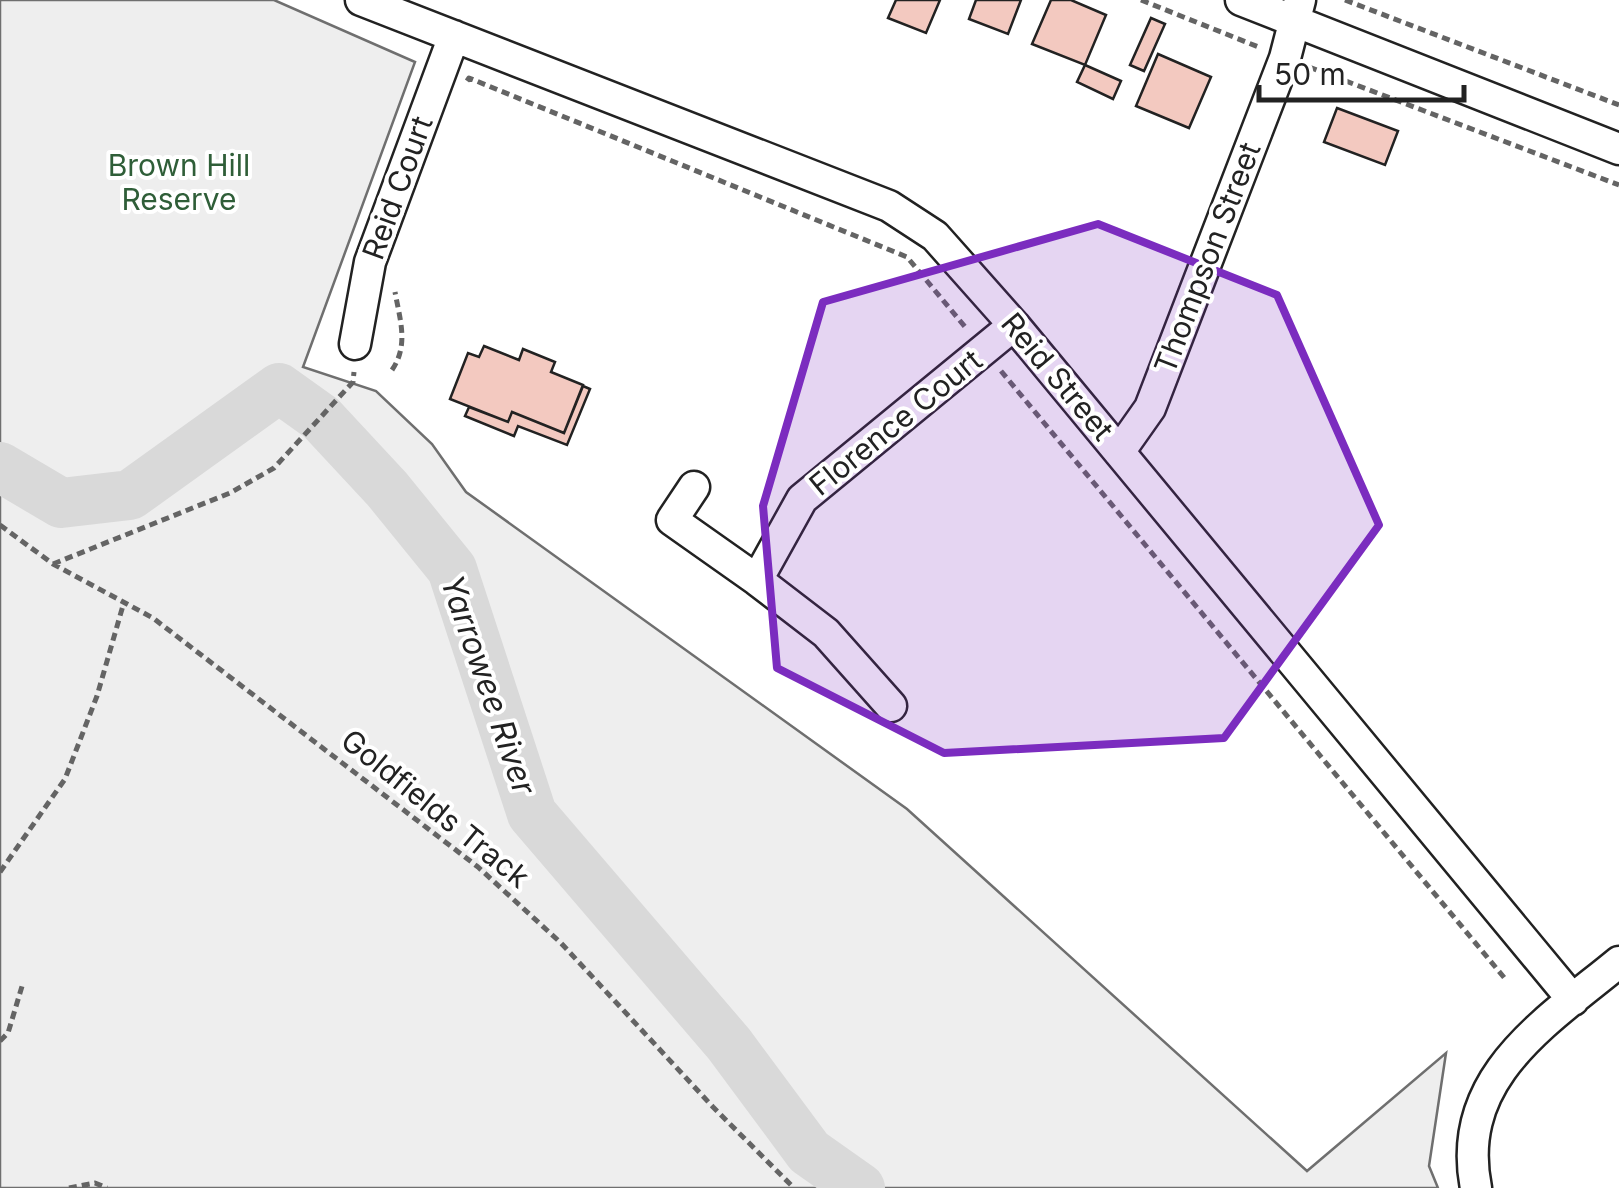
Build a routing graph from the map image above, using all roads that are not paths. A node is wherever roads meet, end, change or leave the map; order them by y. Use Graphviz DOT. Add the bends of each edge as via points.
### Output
graph roads {
  1 [pos="361,0"];
  2 [pos="1241,0"];
  3 [pos="1298,11"];
  4 [pos="454,36"];
  5 [pos="1619,149"];
  6 [pos="1014,325"];
  7 [pos="356,344"];
  8 [pos="1120,452"];
  9 [pos="694,487"];
  10 [pos="757,580"];
  11 [pos="892,706"];
  12 [pos="1619,962"];
  13 [pos="1573,1000"];
  14 [pos="1476,1188"];
  1 -- 4 [label="street, Reid Street"];
  2 -- 3 [label="street"];
  3 -- 5 [label="street"];
  3 -- 8 [label="street, Thompson Street" via="1150,408"];
  4 -- 6 [label="street, Reid Street" via="908,216"];
  4 -- 7 [label="street, Reid Court" via="370,262"];
  6 -- 8 [label="street, Reid Street"];
  6 -- 10 [label="street, Florence Court" via="802,500"];
  8 -- 13 [label="street, Reid Street"];
  9 -- 10 [label="street" via="672,520"];
  10 -- 11 [label="street" via="818,626"];
  12 -- 13 [label="street"];
  13 -- 14 [label="street" via="1493,1078 1474,1132"];
}
